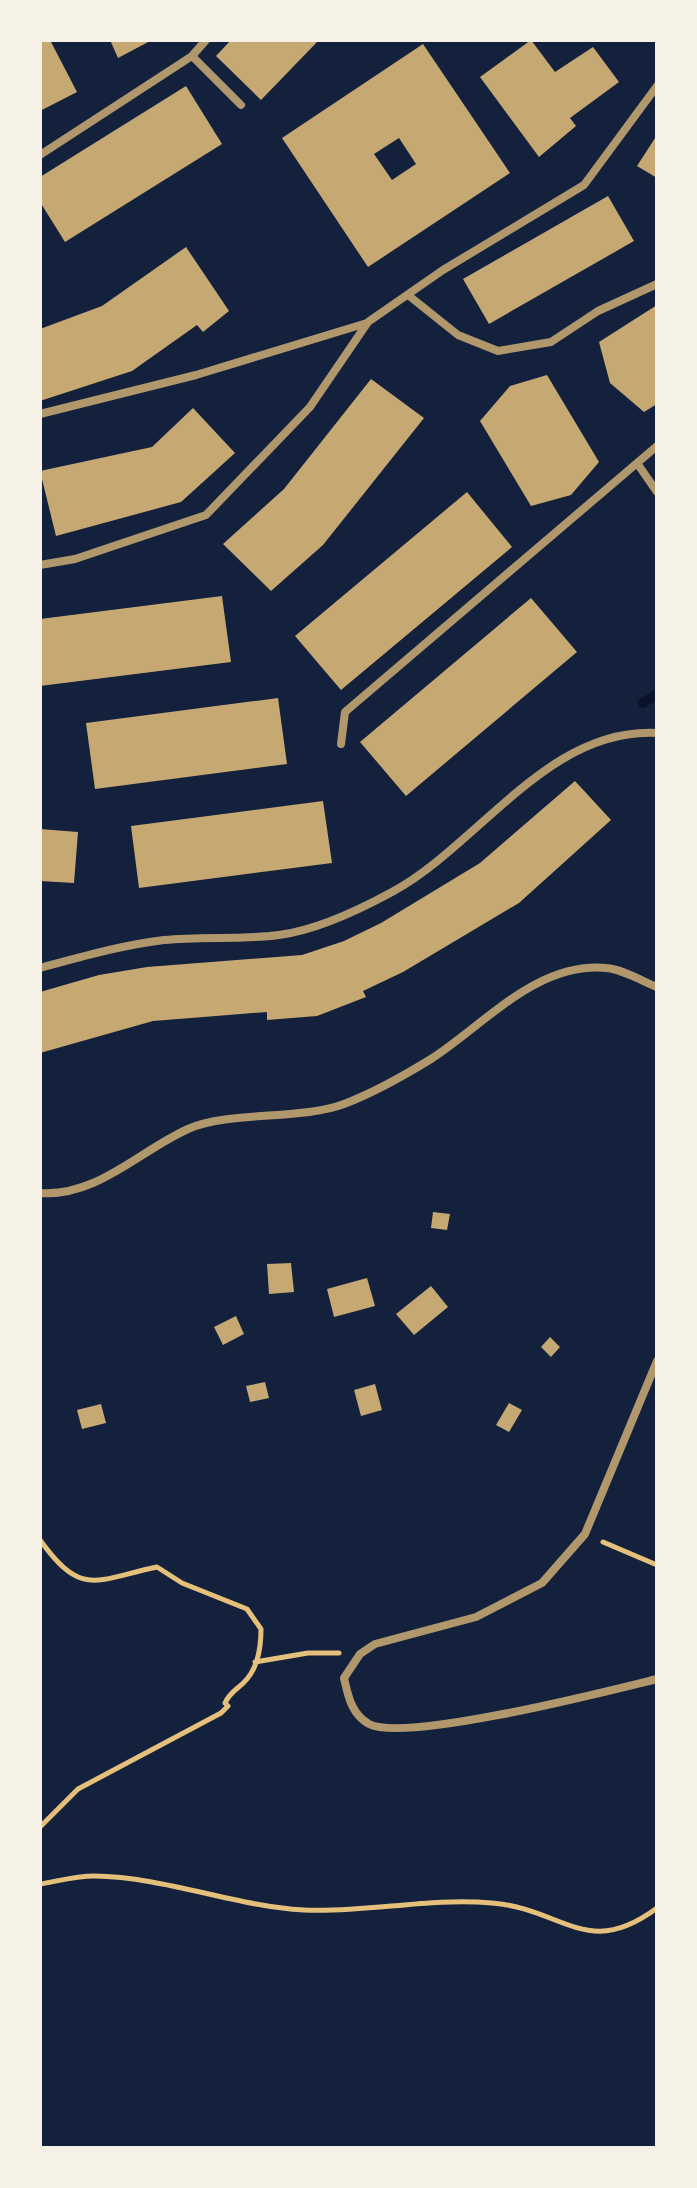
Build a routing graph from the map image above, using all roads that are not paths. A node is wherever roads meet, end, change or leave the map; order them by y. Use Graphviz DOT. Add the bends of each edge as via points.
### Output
graph roads {
  1 [pos="206,40"];
  2 [pos="192,56"];
  3 [pos="657,86"];
  4 [pos="241,105"];
  5 [pos="40,155"];
  6 [pos="657,284"];
  7 [pos="408,295"];
  8 [pos="368,322"];
  9 [pos="40,414"];
  10 [pos="657,446"];
  11 [pos="637,463"];
  12 [pos="657,492"];
  13 [pos="40,565"];
  14 [pos="657,733"];
  15 [pos="341,744"];
  16 [pos="40,968"];
  17 [pos="657,987"];
  18 [pos="40,1193"];
  19 [pos="657,1361"];
  20 [pos="657,1679"];
  1 -- 2 [label="street"];
  2 -- 4 [label="street"];
  2 -- 5 [label="street"];
  3 -- 7 [label="street" via="584,185"];
  6 -- 7 [label="street" via="598,311 551,342 498,351 458,335"];
  7 -- 8 [label="street"];
  8 -- 9 [label="street" via="196,375"];
  8 -- 13 [label="street" via="310,407 206,515 75,559"];
  10 -- 11 [label="street"];
  11 -- 12 [label="street"];
  11 -- 15 [label="street" via="345,712"];
  14 -- 16 [label="street" via="589,746 541,772 427,870 345,915 282,935 165,940"];
  17 -- 18 [label="street" via="607,968 564,974 508,1000 431,1059 343,1105 192,1127 102,1181 58,1194"];
  19 -- 20 [label="street" via="585,1534 542,1583 476,1617 375,1644 360,1654 344,1678 350,1706 369,1724 406,1728 516,1712"];
}
